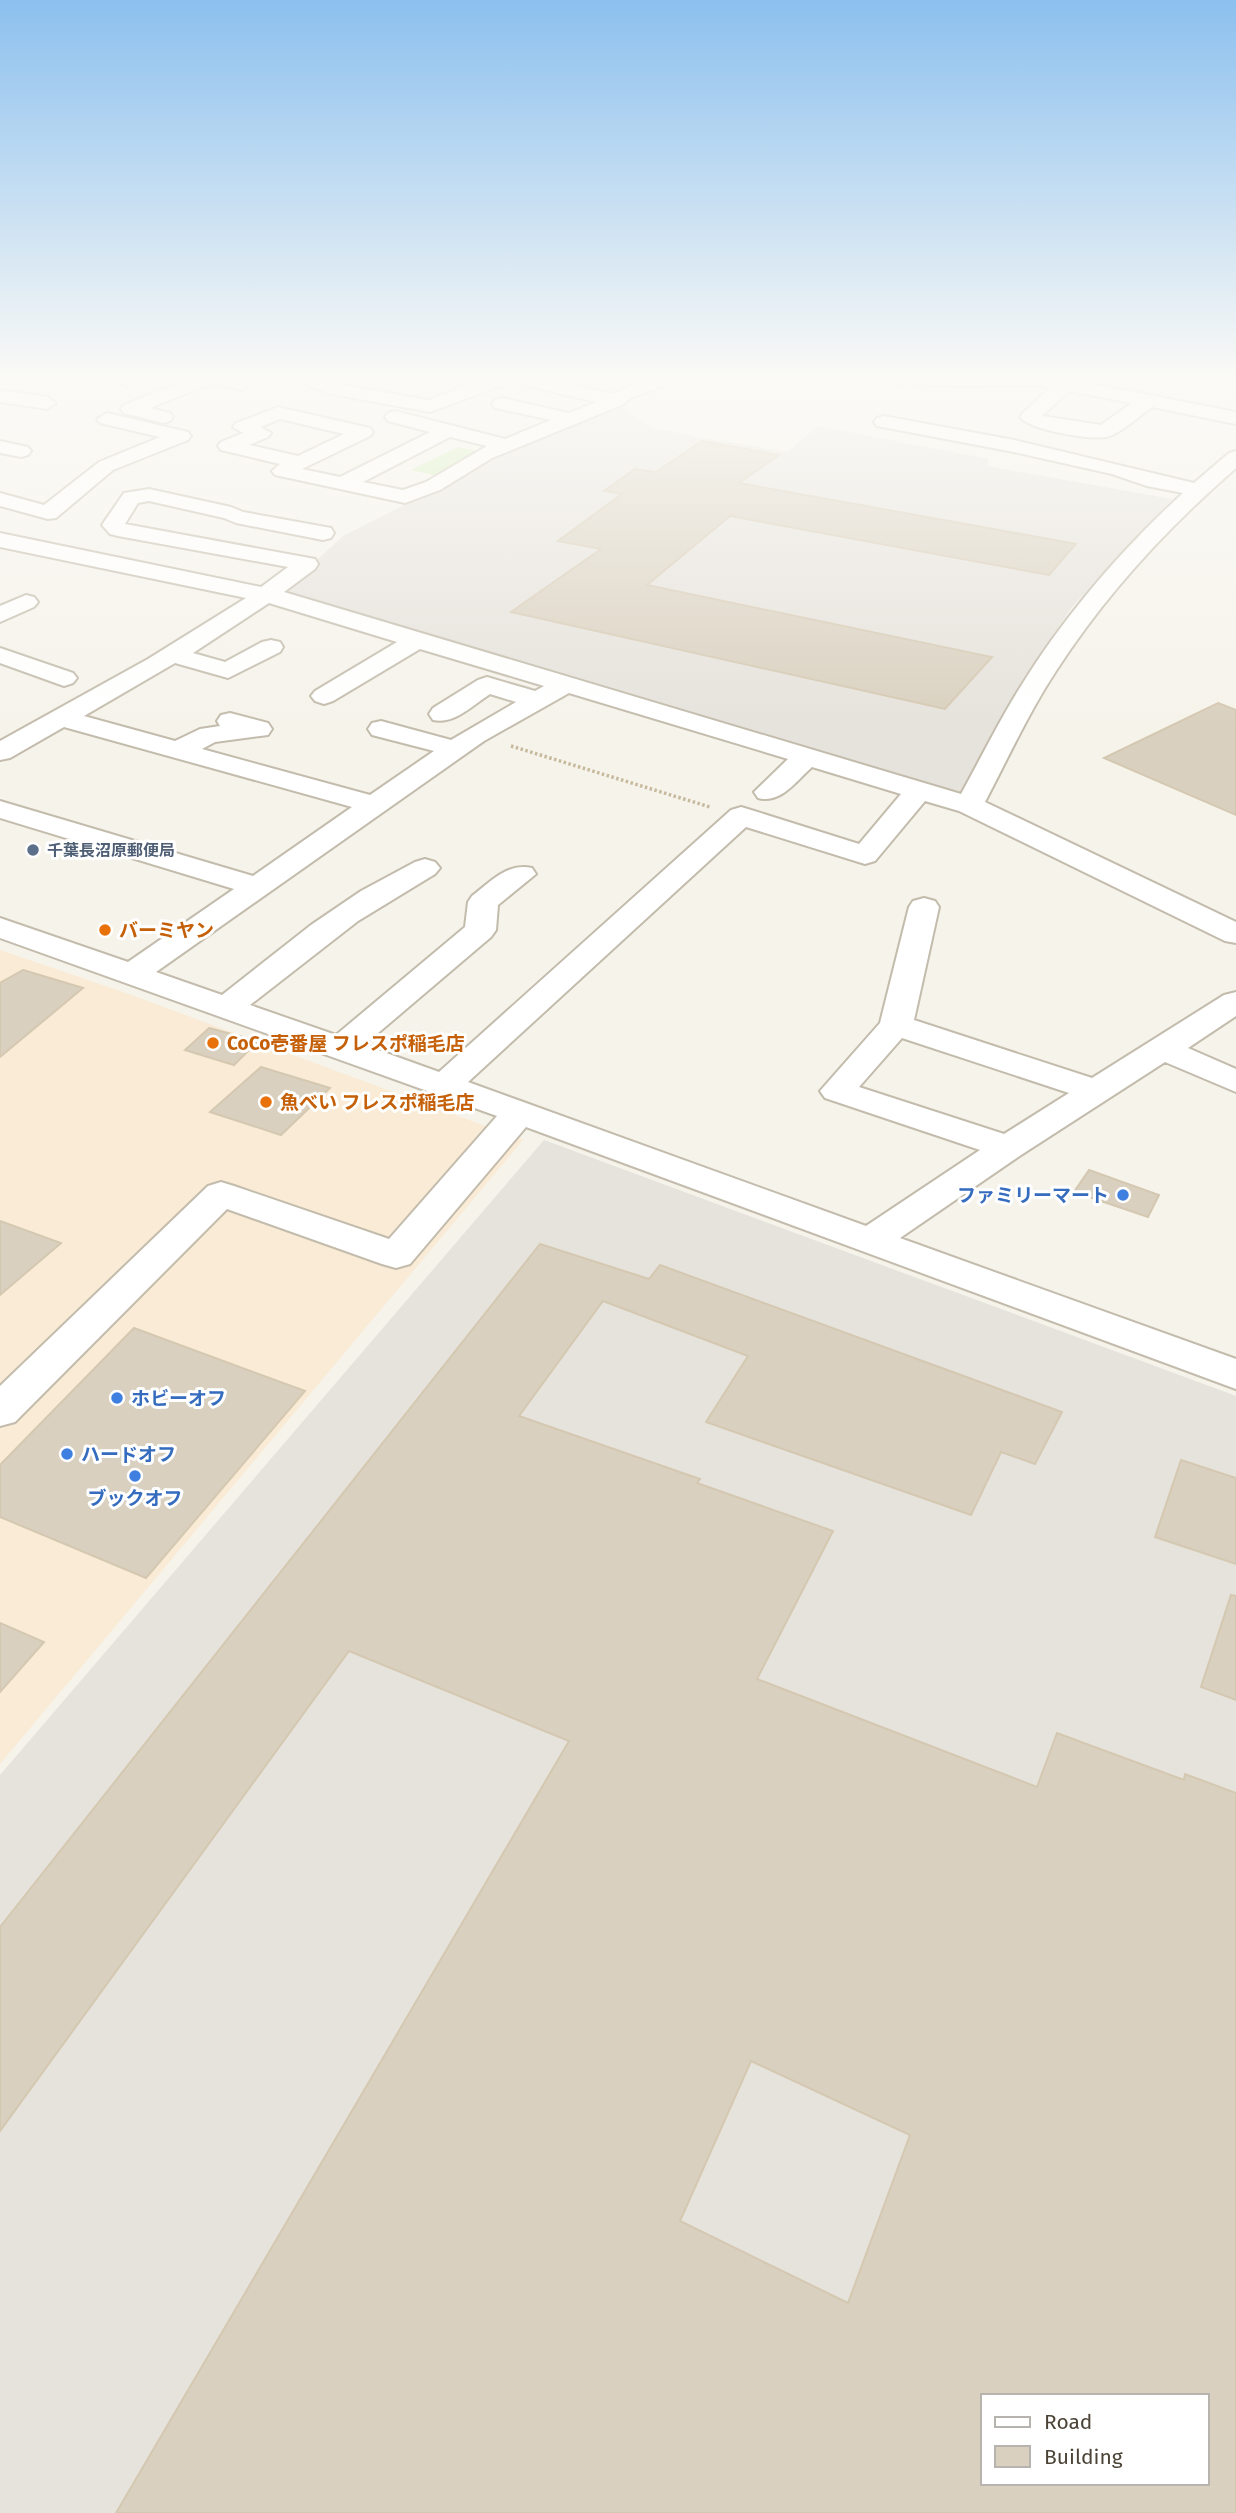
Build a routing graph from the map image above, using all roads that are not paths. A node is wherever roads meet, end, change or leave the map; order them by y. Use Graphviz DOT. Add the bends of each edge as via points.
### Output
graph roads {
  1 [pos="75,491"];
  2 [pos="378,491"];
  3 [pos="420,491"];
  4 [pos="1197,491"];
  5 [pos="2,501"];
  6 [pos="236,517"];
  7 [pos="56,518"];
  8 [pos="323,533"];
  9 [pos="167,538"];
  10 [pos="4,541"];
  11 [pos="207,545"];
  12 [pos="109,564"];
  13 [pos="267,595"];
  14 [pos="26,602"];
  15 [pos="237,613"];
  16 [pos="0,615"];
  17 [pos="416,641"];
  18 [pos="169,654"];
  19 [pos="7,663"];
  20 [pos="64,678"];
  21 [pos="567,684"];
  22 [pos="324,696"];
  23 [pos="538,700"];
  24 [pos="442,714"];
  25 [pos="60,718"];
  26 [pos="230,720"];
  27 [pos="381,729"];
  28 [pos="465,742"];
  29 [pos="179,750"];
  30 [pos="0,752"];
  31 [pos="806,757"];
  32 [pos="918,791"];
  33 [pos="768,792"];
  34 [pos="375,805"];
  35 [pos="969,805"];
  36 [pos="0,809"];
  37 [pos="425,868"];
  38 [pos="521,874"];
  39 [pos="258,887"];
  40 [pos="924,907"];
  41 [pos="1236,933"];
  42 [pos="9,940"];
  43 [pos="133,973"];
  44 [pos="1236,1002"];
  45 [pos="227,1007"];
  46 [pos="897,1025"];
  47 [pos="341,1048"];
  48 [pos="1163,1049"];
  49 [pos="1236,1082"];
  50 [pos="444,1086"];
  51 [pos="1097,1091"];
  52 [pos="519,1112"];
  53 [pos="1008,1147"];
  54 [pos="870,1241"];
  55 [pos="1236,1376"];
  56 [pos="0,1411"];
  1 -- 5 [label="street" via="48,513"];
  2 -- 3 [label="street" via="405,497"];
  4 -- 35 [label="street" via="1087,612 1043,671"];
  6 -- 8 [label="street"];
  6 -- 9 [label="street" via="149,495 131,497 113,525"];
  6 -- 11 [label="street"];
  7 -- 10 [label="street"];
  9 -- 11 [label="street"];
  9 -- 12 [label="street"];
  10 -- 12 [label="street"];
  11 -- 13 [label="street" via="307,564"];
  12 -- 13 [label="street"];
  13 -- 15 [label="street"];
  13 -- 17 [label="street"];
  14 -- 16 [label="street"];
  15 -- 18 [label="street"];
  15 -- 18 [label="street" via="269,649 228,670"];
  17 -- 21 [label="street"];
  17 -- 22 [label="street"];
  18 -- 25 [label="street"];
  19 -- 20 [label="street"];
  21 -- 23 [label="street"];
  21 -- 31 [label="street"];
  23 -- 24 [label="street" via="487,685"];
  23 -- 28 [label="street"];
  25 -- 29 [label="street"];
  25 -- 30 [label="street"];
  26 -- 29 [label="street" via="259,729 209,735"];
  27 -- 28 [label="street"];
  28 -- 34 [label="street"];
  29 -- 34 [label="street"];
  31 -- 32 [label="street"];
  31 -- 33 [label="street"];
  32 -- 35 [label="street"];
  32 -- 50 [label="street" via="865,855 741,816"];
  34 -- 39 [label="street"];
  35 -- 41 [label="street"];
  36 -- 39 [label="street"];
  37 -- 45 [label="street" via="363,901"];
  38 -- 47 [label="street" via="483,902 480,930"];
  39 -- 43 [label="street"];
  40 -- 46 [label="street"];
  42 -- 43 [label="street"];
  43 -- 45 [label="street"];
  44 -- 48 [label="street"];
  45 -- 47 [label="street"];
  46 -- 51 [label="street"];
  46 -- 53 [label="street" via="837,1091"];
  47 -- 50 [label="street"];
  48 -- 49 [label="street"];
  48 -- 51 [label="street"];
  50 -- 52 [label="street"];
  51 -- 53 [label="street"];
  52 -- 54 [label="street"];
  52 -- 56 [label="street" via="396,1255 221,1194"];
  53 -- 54 [label="street"];
  54 -- 55 [label="street"];
}
